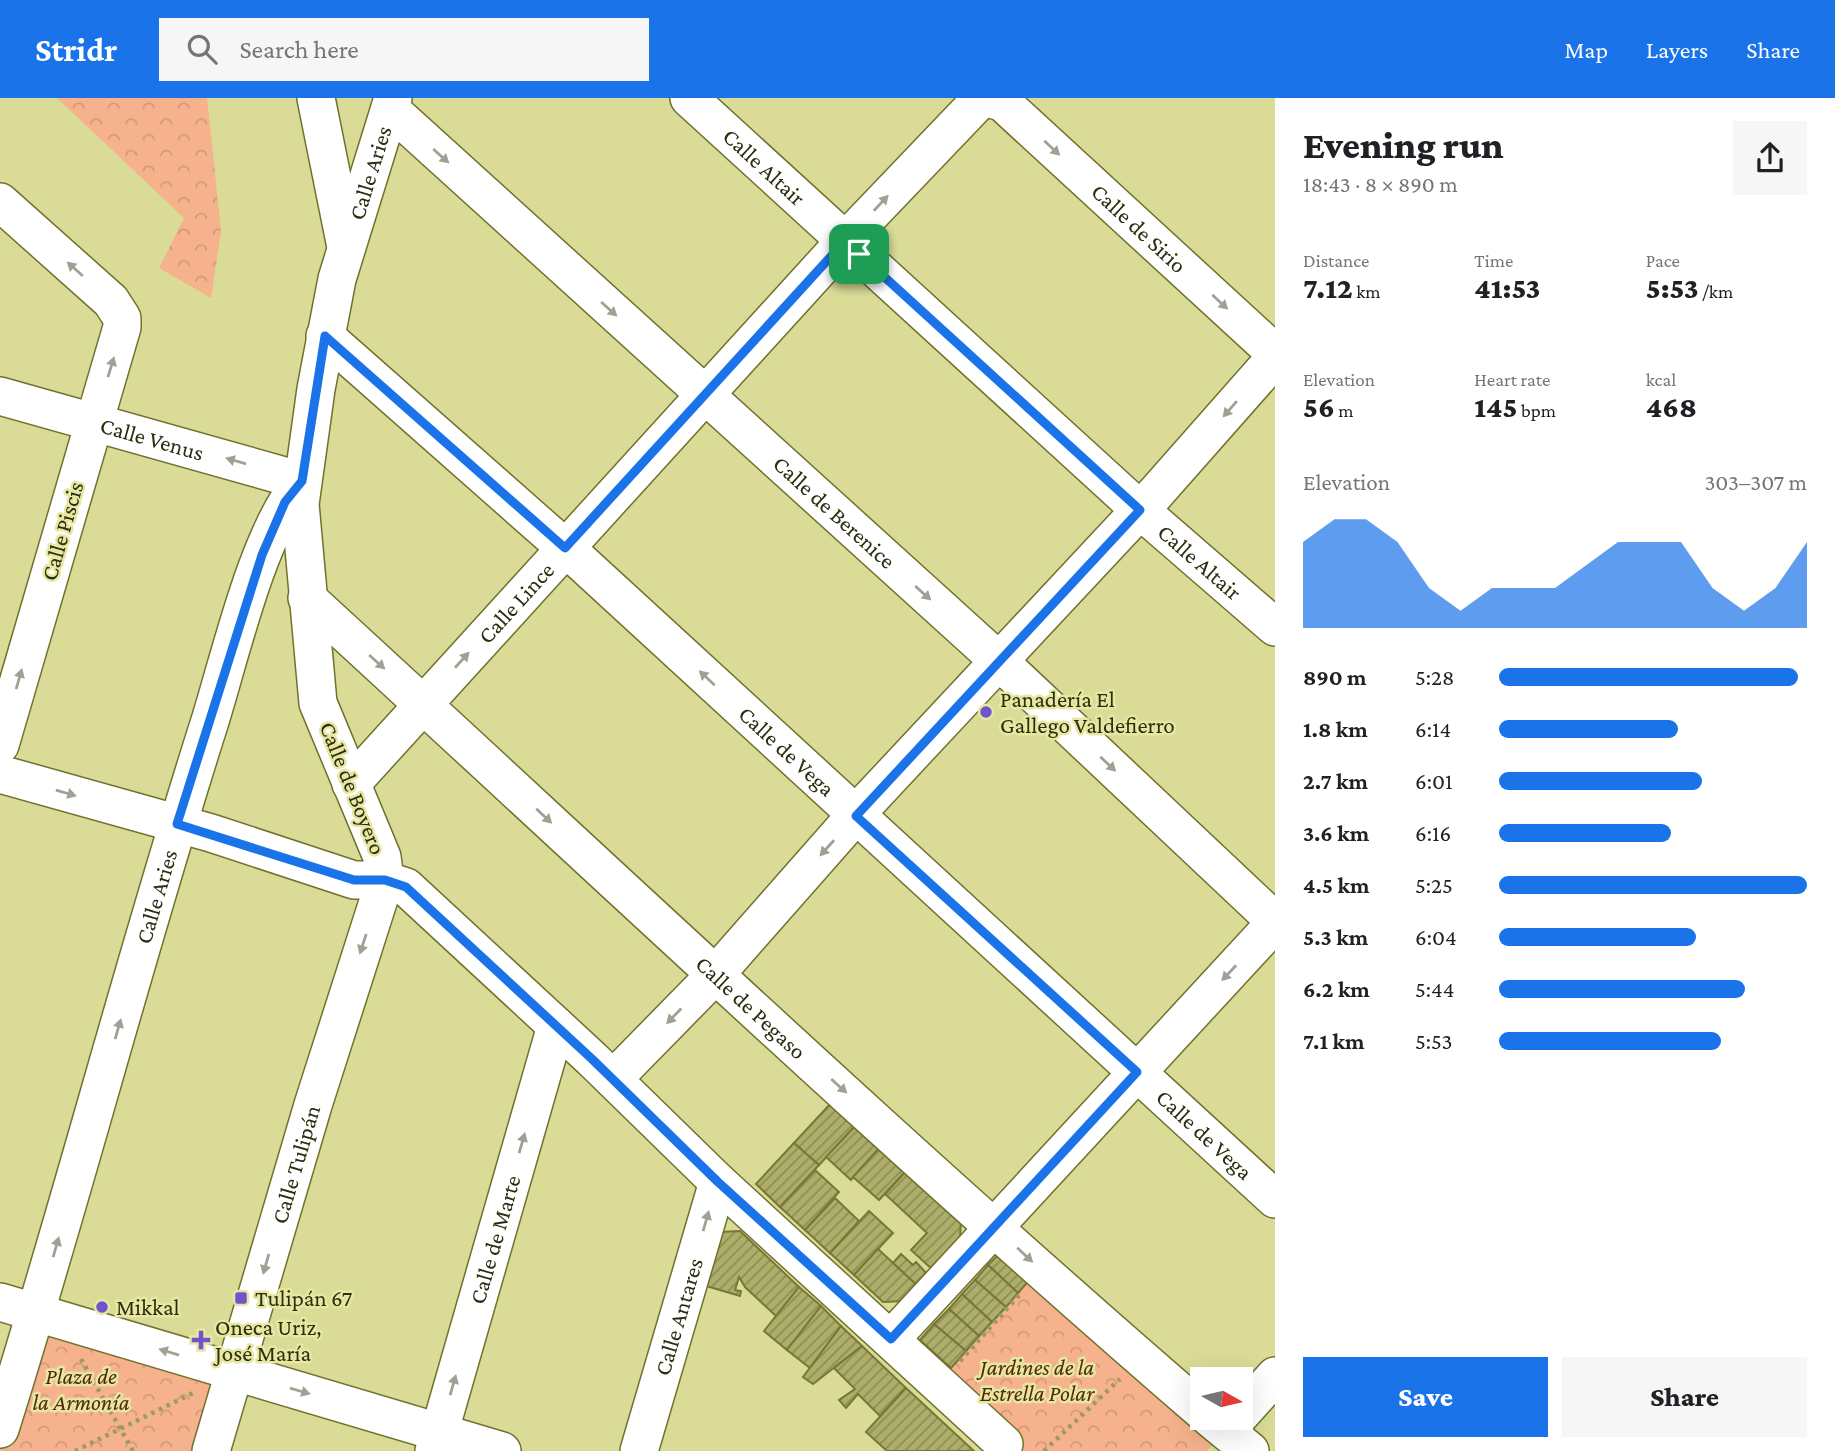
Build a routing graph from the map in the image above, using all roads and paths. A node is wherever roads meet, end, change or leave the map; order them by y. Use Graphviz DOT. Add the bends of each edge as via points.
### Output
graph roads {
  1 [pos="316,98"];
  2 [pos="689,98"];
  3 [pos="1002,102"];
  4 [pos="392,104"];
  5 [pos="0,202"];
  6 [pos="845,241"];
  7 [pos="346,248"];
  8 [pos="325,336"];
  9 [pos="1275,356"];
  10 [pos="0,396"];
  11 [pos="704,396"];
  12 [pos="94,422"];
  13 [pos="302,481"];
  14 [pos="1140,510"];
  15 [pos="287,531"];
  16 [pos="565,548"];
  17 [pos="317,607"];
  18 [pos="1275,627"];
  19 [pos="1000,662"];
  20 [pos="423,704"];
  21 [pos="0,745"];
  22 [pos="0,774"];
  23 [pos="351,784"];
  24 [pos="856,816"];
  25 [pos="177,824"];
  26 [pos="385,880"];
  27 [pos="1275,922"];
  28 [pos="715,975"];
  29 [pos="556,1026"];
  30 [pos="1137,1072"];
  31 [pos="613,1079"];
  32 [pos="718,1182"];
  33 [pos="1275,1199"];
  34 [pos="995,1227"];
  35 [pos="1025,1289"];
  36 [pos="0,1302"];
  37 [pos="47,1316"];
  38 [pos="891,1339"];
  39 [pos="235,1372"];
  40 [pos="1123,1376"];
  41 [pos="1275,1376"];
  42 [pos="938,1385"];
  43 [pos="1190,1390"];
  44 [pos="1253,1398"];
  45 [pos="0,1429"];
  46 [pos="120,1429"];
  47 [pos="437,1442"];
  48 [pos="1004,1444"];
  49 [pos="75,1451"];
  50 [pos="133,1451"];
  51 [pos="211,1451"];
  52 [pos="502,1451"];
  53 [pos="639,1451"];
  54 [pos="1044,1451"];
  1 -- 7 [label="street, Calle Aries"];
  2 -- 6 [label="street, Calle Altair"];
  6 -- 3 [label="street, Calle Lince, one-way" via="969,110 987,98"];
  3 -- 9 [label="street, Calle de Sirio, one-way"];
  4 -- 7 [label="street, Calle Aries"];
  4 -- 11 [label="street, Calle de Berenice, one-way"];
  12 -- 5 [label="street, Calle Piscis, one-way" via="122,318 111,301"];
  6 -- 11 [label="street, Calle Lince"];
  6 -- 14 [label="street, Calle Altair"];
  7 -- 8 [label="street, Calle Aries"];
  8 -- 13 [label="street, Calle Aries"];
  8 -- 16 [label="street, Calle de Vega"];
  9 -- 14 [label="street, one-way"];
  10 -- 12 [label="street, Calle Venus"];
  11 -- 16 [label="street, Calle Lince"];
  11 -- 19 [label="street, Calle de Berenice, one-way"];
  13 -- 12 [label="street, Calle Venus, one-way"];
  21 -- 12 [label="street, Calle Piscis, one-way"];
  13 -- 15 [label="street, Calle Aries" via="285,502"];
  14 -- 18 [label="street, Calle Altair"];
  14 -- 19 [label="street"];
  15 -- 17 [label="street, Calle de Boyero"];
  15 -- 25 [label="street, Calle Aries"];
  20 -- 16 [label="street, Calle Lince, one-way"];
  24 -- 16 [label="street, Calle de Vega, one-way"];
  17 -- 20 [label="street, Calle de Pegaso, one-way"];
  17 -- 23 [label="street, Calle de Boyero" via="318,703"];
  19 -- 24 [label="street"];
  19 -- 27 [label="street, Calle de Berenice, one-way"];
  20 -- 23 [label="street, Calle Lince"];
  20 -- 28 [label="street, Calle de Pegaso, one-way"];
  22 -- 25 [label="street, one-way"];
  23 -- 26 [label="street, Calle de Boyero" via="382,858"];
  24 -- 28 [label="street, one-way"];
  24 -- 30 [label="street, Calle de Vega"];
  25 -- 26 [label="street" via="354,880"];
  37 -- 25 [label="street, Calle Aries, one-way"];
  26 -- 29 [label="street, Calle de Boyero" via="418,895"];
  26 -- 39 [label="street, Calle Tulipán, one-way"];
  27 -- 30 [label="street, one-way"];
  28 -- 31 [label="street, one-way"];
  28 -- 34 [label="street, Calle de Pegaso, one-way"];
  29 -- 31 [label="street, Calle de Boyero"];
  47 -- 29 [label="street, Calle de Marte, one-way"];
  30 -- 33 [label="street, Calle de Vega"];
  30 -- 34 [label="street"];
  31 -- 32 [label="street, Calle de Boyero"];
  32 -- 38 [label="street, Calle de Boyero"];
  53 -- 32 [label="street, Calle Antares, one-way"];
  34 -- 38 [label="street"];
  34 -- 43 [label="street, Calle de Pegaso, one-way"];
  35 -- 42 [label="path"];
  36 -- 37 [label="street"];
  39 -- 37 [label="street, one-way"];
  37 -- 45 [label="street, Calle Aries"];
  37 -- 46 [label="path"];
  38 -- 42 [label="street, Calle de Boyero"];
  39 -- 46 [label="path"];
  39 -- 47 [label="street, one-way"];
  39 -- 51 [label="street, Calle Tulipán"];
  40 -- 54 [label="path"];
  41 -- 44 [label="street"];
  42 -- 48 [label="street, Calle de Boyero"];
  46 -- 49 [label="path"];
  46 -- 50 [label="path"];
  47 -- 52 [label="street"];
}
